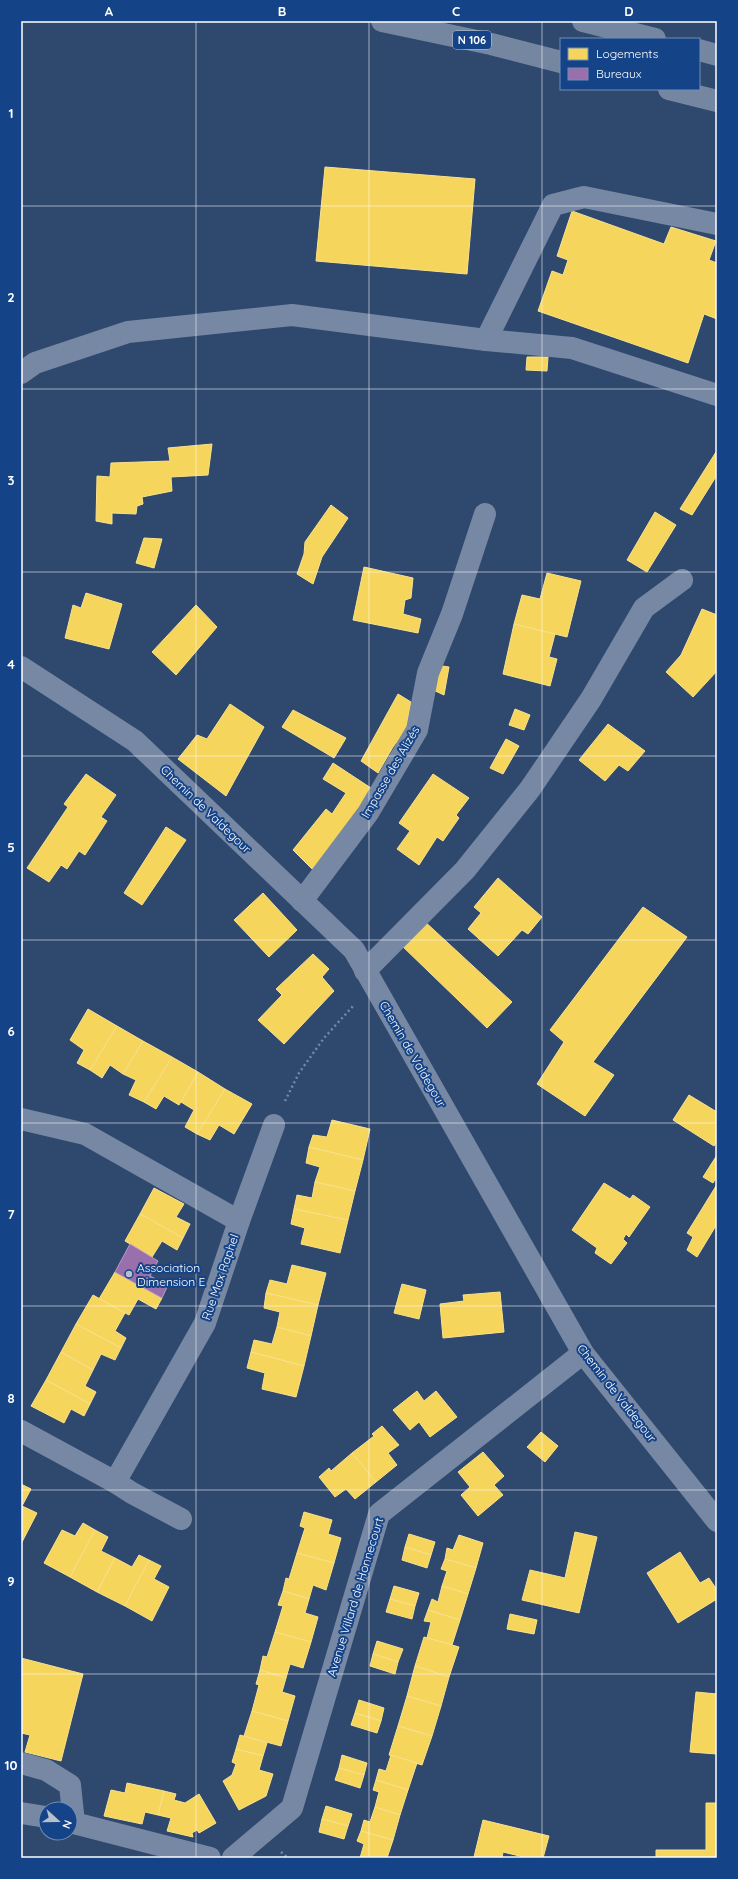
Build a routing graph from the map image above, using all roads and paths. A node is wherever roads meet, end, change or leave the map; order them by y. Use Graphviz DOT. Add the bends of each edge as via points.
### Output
graph roads {
  1 [pos="382,21"];
  2 [pos="583,21"];
  3 [pos="651,38"];
  4 [pos="700,50"];
  5 [pos="717,55"];
  6 [pos="560,62"];
  7 [pos="674,90"];
  8 [pos="717,101"];
  9 [pos="717,224"];
  10 [pos="486,340"];
  11 [pos="21,373"];
  12 [pos="717,395"];
  13 [pos="485,514"];
  14 [pos="682,580"];
  15 [pos="21,667"];
  16 [pos="302,901"];
  17 [pos="371,980"];
  18 [pos="21,1119"];
  19 [pos="274,1125"];
  20 [pos="239,1221"];
  21 [pos="583,1353"];
  22 [pos="21,1431"];
  23 [pos="115,1482"];
  24 [pos="180,1519"];
  25 [pos="717,1521"];
  26 [pos="21,1763"];
  27 [pos="71,1801"];
  28 [pos="21,1813"];
  29 [pos="38,1816"];
  30 [pos="78,1824"];
  31 [pos="210,1858"];
  32 [pos="233,1858"];
  1 -- 6 [label="main road, N 106"];
  2 -- 3 [label="main road"];
  4 -- 5 [label="main road"];
  7 -- 8 [label="main road"];
  9 -- 10 [label="street" via="584,197 553,205"];
  10 -- 11 [label="street" via="292,315 128,332 35,363"];
  10 -- 12 [label="street" via="572,348"];
  13 -- 16 [label="street, Impasse des Alizés" via="452,614 428,673 417,730 368,813"];
  14 -- 17 [label="street" via="644,608 591,699 530,789"];
  15 -- 16 [label="street, Chemin de Valdegour" via="135,741"];
  16 -- 17 [label="street, Chemin de Valdegour" via="354,950"];
  17 -- 19 [label="path" via="299,1073"];
  17 -- 21 [label="street, Chemin de Valdegour"];
  18 -- 20 [label="street, Rue Max Raphel" via="85,1134"];
  19 -- 20 [label="street"];
  20 -- 23 [label="street, Rue Max Raphel" via="205,1323"];
  21 -- 25 [label="street, Chemin de Valdegour"];
  21 -- 32 [label="street, Avenue Villard de Honnecourt" via="379,1514 292,1808"];
  22 -- 23 [label="street"];
  23 -- 24 [label="street"];
  26 -- 27 [label="street" via="46,1770 70,1785"];
  28 -- 29 [label="street"];
  30 -- 31 [label="street"];
}
